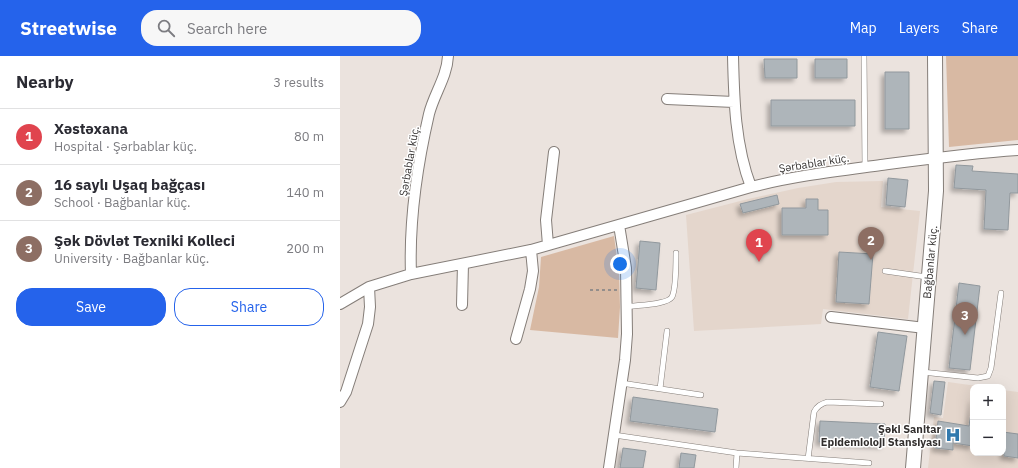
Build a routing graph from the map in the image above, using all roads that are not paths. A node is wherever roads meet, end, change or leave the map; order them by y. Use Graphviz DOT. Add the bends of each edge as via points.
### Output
graph roads {
  1 [pos="448,56"];
  2 [pos="733,56"];
  3 [pos="864,56"];
  4 [pos="935,56"];
  5 [pos="667,99"];
  6 [pos="734,102"];
  7 [pos="1018,150"];
  8 [pos="554,152"];
  9 [pos="936,158"];
  10 [pos="864,167"];
  11 [pos="751,187"];
  12 [pos="619,225"];
  13 [pos="548,245"];
  14 [pos="531,250"];
  15 [pos="676,253"];
  16 [pos="463,264"];
  17 [pos="885,271"];
  18 [pos="412,274"];
  19 [pos="929,277"];
  20 [pos="369,288"];
  21 [pos="1001,293"];
  22 [pos="340,303"];
  23 [pos="462,304"];
  24 [pos="626,307"];
  25 [pos="831,317"];
  26 [pos="925,328"];
  27 [pos="667,331"];
  28 [pos="516,339"];
  29 [pos="921,372"];
  30 [pos="621,384"];
  31 [pos="660,389"];
  32 [pos="701,395"];
  33 [pos="340,402"];
  34 [pos="881,404"];
  35 [pos="614,435"];
  36 [pos="737,453"];
  37 [pos="808,459"];
  38 [pos="869,463"];
  39 [pos="610,468"];
  40 [pos="736,468"];
  41 [pos="913,468"];
  1 -- 18 [label="street, Şərbablar küç." via="443,79 429,112 414,190"];
  2 -- 6 [label="street"];
  3 -- 10 [label="lane"];
  4 -- 9 [label="street, Bağbanlar küç."];
  5 -- 6 [label="street"];
  6 -- 11 [label="street" via="741,153"];
  7 -- 9 [label="street, Şərbablar küç."];
  8 -- 13 [label="street" via="546,220"];
  9 -- 10 [label="street, Şərbablar küç."];
  9 -- 19 [label="street, Bağbanlar küç."];
  10 -- 11 [label="street, Şərbablar küç." via="778,180"];
  11 -- 12 [label="street, Şərbablar küç."];
  12 -- 13 [label="street, Şərbablar küç."];
  12 -- 24 [label="street" via="626,268"];
  13 -- 14 [label="street, Şərbablar küç."];
  14 -- 16 [label="street, Şərbablar küç."];
  14 -- 28 [label="street" via="530,289"];
  15 -- 24 [label="lane" via="674,289 671,297 666,302"];
  16 -- 18 [label="street, Şərbablar küç."];
  16 -- 23 [label="street"];
  17 -- 19 [label="lane"];
  18 -- 20 [label="street, Şərbablar küç."];
  19 -- 26 [label="street, Bağbanlar küç."];
  20 -- 22 [label="street, Şərbablar küç."];
  20 -- 33 [label="street" via="368,324 346,392"];
  21 -- 29 [label="lane" via="988,376 978,378"];
  24 -- 30 [label="street" via="625,360"];
  25 -- 26 [label="street"];
  26 -- 29 [label="street, Bağbanlar küç."];
  27 -- 31 [label="lane"];
  29 -- 41 [label="street, Bağbanlar küç."];
  30 -- 31 [label="lane"];
  30 -- 35 [label="street"];
  31 -- 32 [label="lane"];
  34 -- 37 [label="lane" via="827,402 817,407 814,412"];
  35 -- 36 [label="lane"];
  35 -- 39 [label="street"];
  36 -- 37 [label="lane"];
  36 -- 40 [label="lane"];
  37 -- 38 [label="lane"];
}
